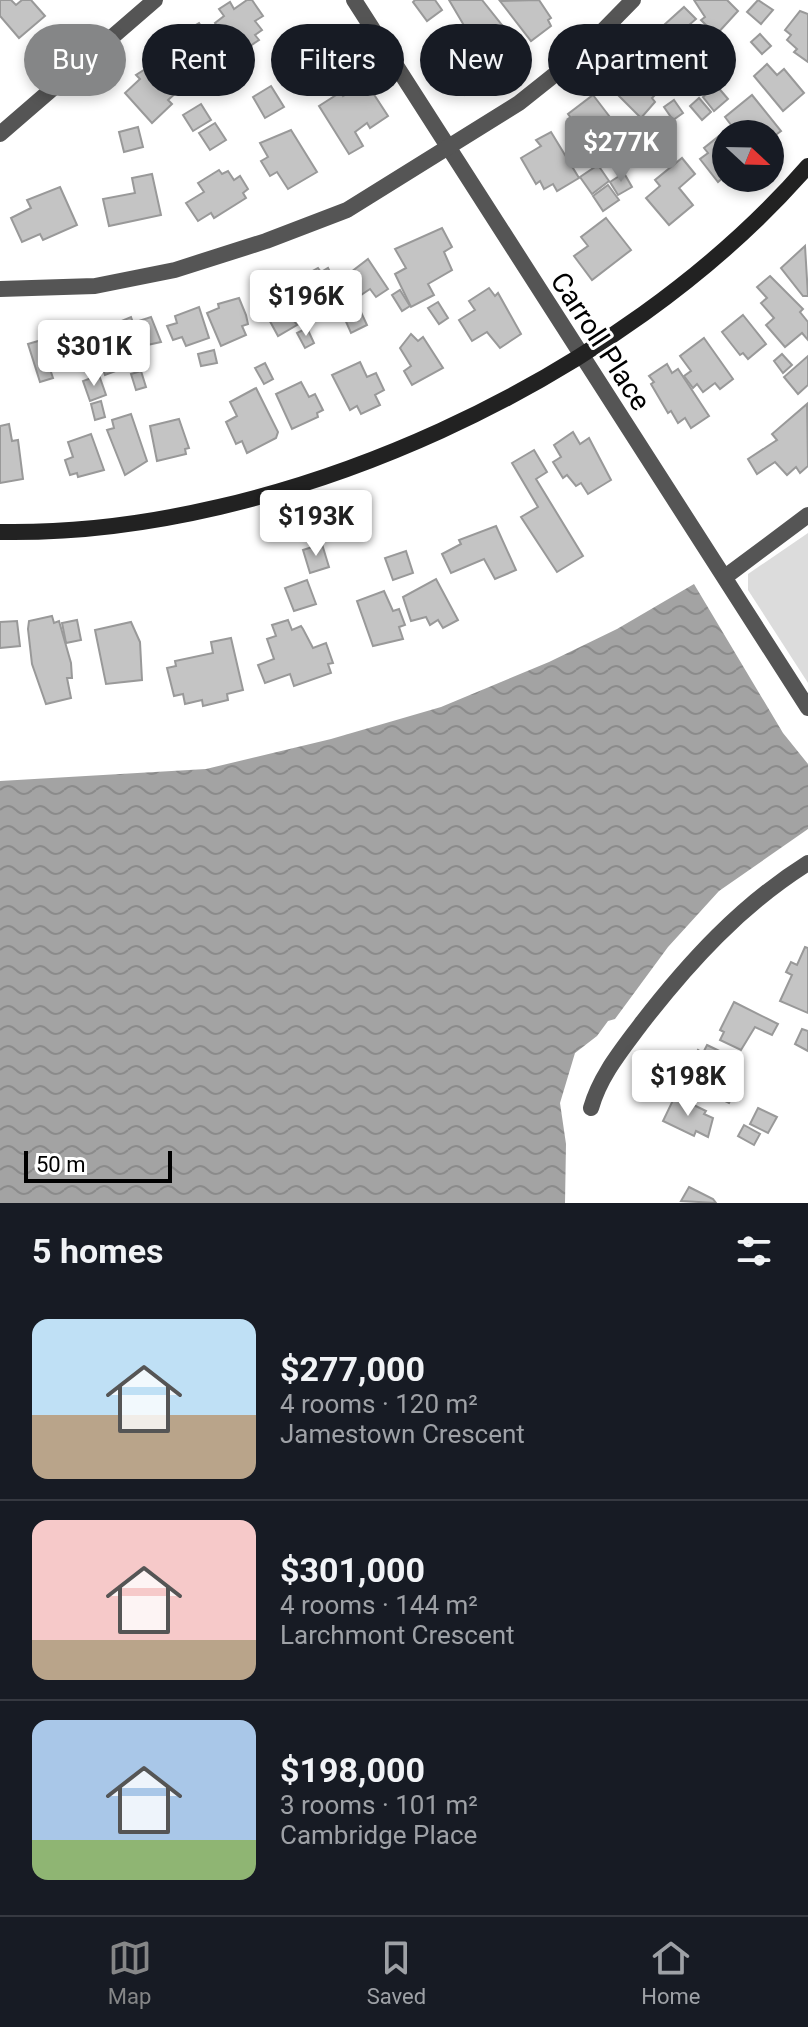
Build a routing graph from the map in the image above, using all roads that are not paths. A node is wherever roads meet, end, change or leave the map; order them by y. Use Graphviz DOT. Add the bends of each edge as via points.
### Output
graph roads {
  1 [pos="155,0"];
  2 [pos="354,0"];
  3 [pos="633,0"];
  4 [pos="0,134"];
  5 [pos="448,150"];
  6 [pos="808,166"];
  7 [pos="0,289"];
  8 [pos="580,357"];
  9 [pos="808,515"];
  10 [pos="0,532"];
  11 [pos="725,577"];
  12 [pos="808,708"];
  13 [pos="808,863"];
  14 [pos="591,1108"];
  1 -- 4 [label="street"];
  2 -- 5 [label="street, Carroll Place"];
  3 -- 5 [label="street" via="578,56"];
  5 -- 7 [label="street" via="347,210 205,260 95,286"];
  5 -- 8 [label="street, Carroll Place"];
  6 -- 8 [label="main road" via="720,253"];
  8 -- 10 [label="main road" via="427,438 333,474 230,504 129,524"];
  8 -- 11 [label="street, Carroll Place"];
  9 -- 11 [label="street"];
  11 -- 12 [label="street, Carroll Place"];
  13 -- 14 [label="street" via="717,934 690,963 598,1084"];
}
